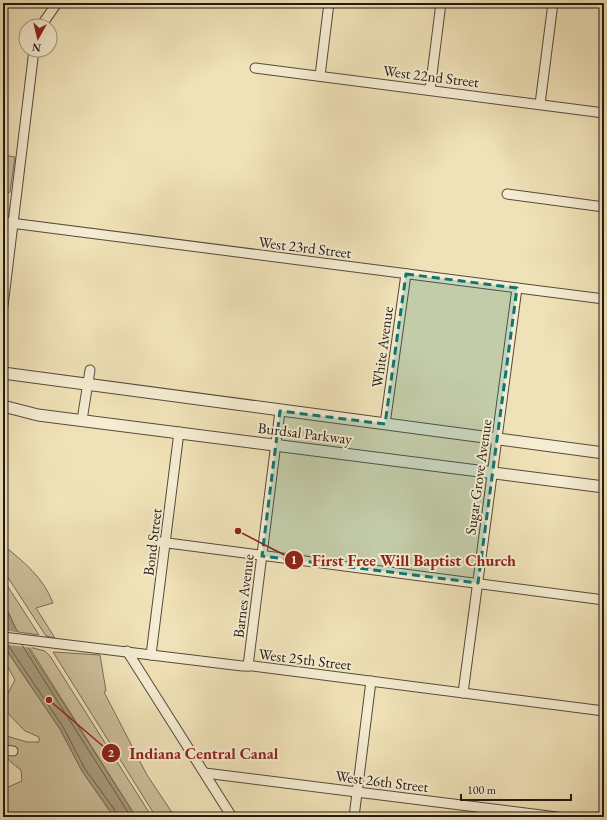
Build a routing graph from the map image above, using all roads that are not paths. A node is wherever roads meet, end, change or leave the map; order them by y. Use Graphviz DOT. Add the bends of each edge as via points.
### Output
graph roads {
  1 [pos="57,3"];
  2 [pos="329,3"];
  3 [pos="442,3"];
  4 [pos="553,3"];
  5 [pos="47,18"];
  6 [pos="33,58"];
  7 [pos="254,68"];
  8 [pos="320,76"];
  9 [pos="430,90"];
  10 [pos="540,104"];
  11 [pos="604,112"];
  12 [pos="507,194"];
  13 [pos="604,207"];
  14 [pos="3,222"];
  15 [pos="13,223"];
  16 [pos="406,274"];
  17 [pos="517,288"];
  18 [pos="604,299"];
  19 [pos="3,306"];
  20 [pos="90,370"];
  21 [pos="3,373"];
  22 [pos="86,386"];
  23 [pos="3,406"];
  24 [pos="280,411"];
  25 [pos="82,420"];
  26 [pos="386,424"];
  27 [pos="179,432"];
  28 [pos="497,439"];
  29 [pos="275,444"];
  30 [pos="604,453"];
  31 [pos="492,472"];
  32 [pos="604,487"];
  33 [pos="163,542"];
  34 [pos="262,556"];
  35 [pos="478,583"];
  36 [pos="604,600"];
  37 [pos="3,637"];
  38 [pos="126,651"];
  39 [pos="152,655"];
  40 [pos="248,666"];
  41 [pos="371,681"];
  42 [pos="463,693"];
  43 [pos="604,711"];
  44 [pos="3,750"];
  45 [pos="13,751"];
  46 [pos="205,773"];
  47 [pos="357,792"];
  48 [pos="232,817"];
  49 [pos="354,817"];
  50 [pos="557,817"];
  1 -- 5 [label="street"];
  2 -- 8 [label="street"];
  3 -- 9 [label="street"];
  4 -- 10 [label="street"];
  6 -- 15 [label="street"];
  7 -- 8 [label="street, West 22nd Street"];
  8 -- 9 [label="street, West 22nd Street"];
  9 -- 10 [label="street, West 22nd Street"];
  10 -- 11 [label="street, West 22nd Street"];
  12 -- 13 [label="street"];
  14 -- 15 [label="street, West 23rd Street"];
  15 -- 16 [label="street, West 23rd Street"];
  15 -- 19 [label="street"];
  16 -- 17 [label="street, West 23rd Street"];
  16 -- 26 [label="street, White Avenue"];
  17 -- 18 [label="street, West 23rd Street"];
  17 -- 28 [label="street, Sugar Grove Avenue"];
  20 -- 22 [label="street"];
  21 -- 22 [label="street, Burdsal Parkway"];
  22 -- 24 [label="street, Burdsal Parkway"];
  22 -- 25 [label="street"];
  23 -- 25 [label="street, Burdsal Parkway" via="34,414"];
  24 -- 26 [label="street, Burdsal Parkway"];
  24 -- 29 [label="street, Barnes Avenue"];
  25 -- 27 [label="street, Burdsal Parkway"];
  26 -- 28 [label="street, Burdsal Parkway"];
  27 -- 29 [label="street, Burdsal Parkway"];
  27 -- 33 [label="street, Bond Street"];
  28 -- 30 [label="street, Burdsal Parkway"];
  28 -- 31 [label="street, Sugar Grove Avenue"];
  29 -- 31 [label="street, Burdsal Parkway"];
  29 -- 34 [label="street, Barnes Avenue"];
  31 -- 32 [label="street, Burdsal Parkway"];
  31 -- 35 [label="street, Sugar Grove Avenue"];
  33 -- 34 [label="street"];
  33 -- 39 [label="street, Bond Street"];
  34 -- 35 [label="street"];
  34 -- 40 [label="street, Barnes Avenue"];
  35 -- 36 [label="street"];
  35 -- 42 [label="street, Sugar Grove Avenue"];
  37 -- 38 [label="street, West 25th Street"];
  38 -- 39 [label="street, West 25th Street"];
  38 -- 46 [label="street"];
  39 -- 40 [label="street, West 25th Street"];
  40 -- 41 [label="street, West 25th Street"];
  41 -- 42 [label="street, West 25th Street"];
  41 -- 47 [label="street"];
  42 -- 43 [label="street, West 25th Street"];
  44 -- 45 [label="street"];
  46 -- 47 [label="street, West 26th Street"];
  46 -- 48 [label="street"];
  47 -- 49 [label="street"];
  47 -- 50 [label="street, West 26th Street"];
}
